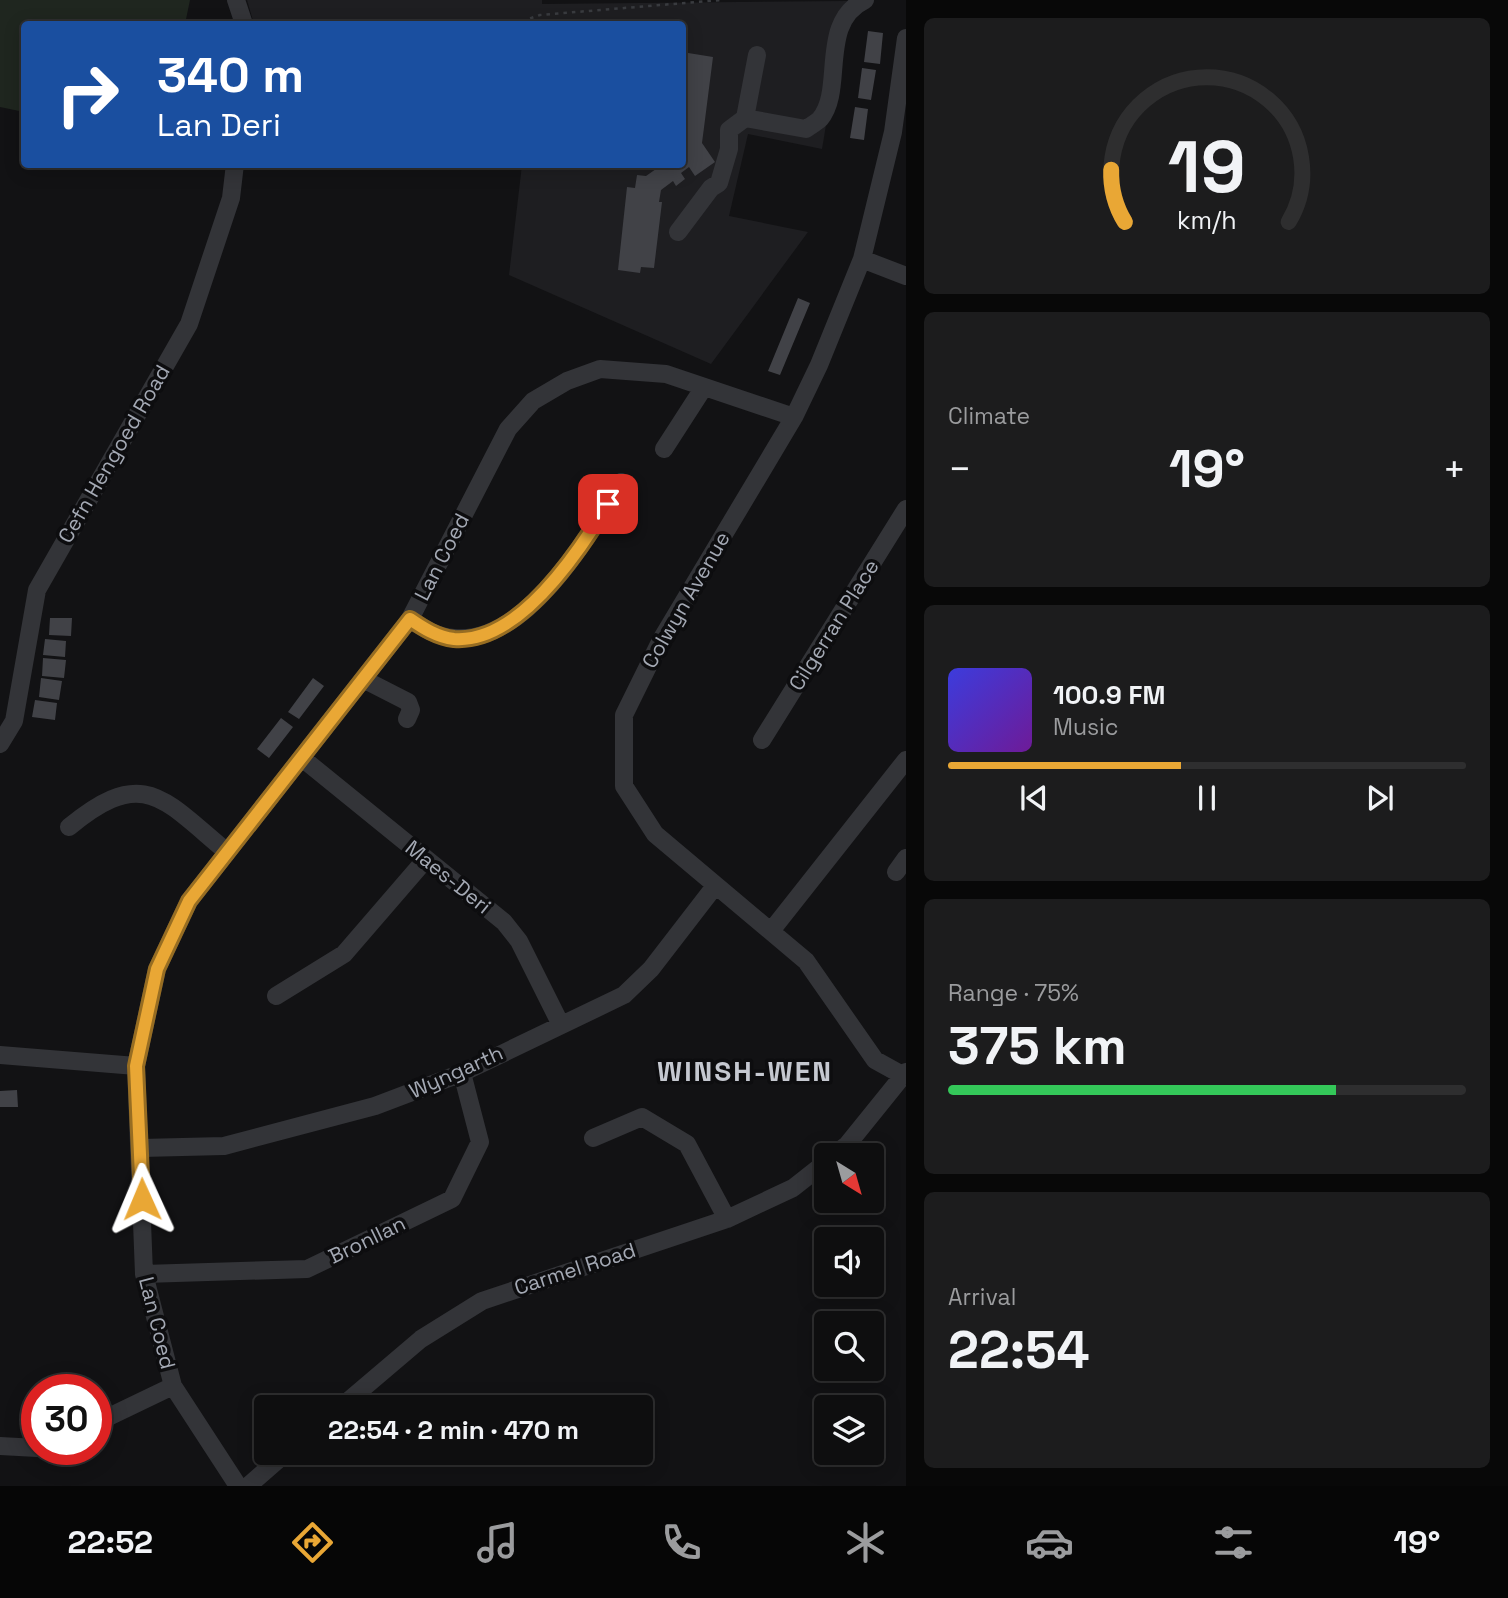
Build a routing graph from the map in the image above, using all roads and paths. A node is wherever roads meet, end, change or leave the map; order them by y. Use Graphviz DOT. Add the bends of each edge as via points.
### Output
graph roads {
  1 [pos="236,0"];
  2 [pos="721,0"];
  3 [pos="865,0"];
  4 [pos="243,21"];
  5 [pos="523,21"];
  6 [pos="906,38"];
  7 [pos="758,55"];
  8 [pos="745,118"];
  9 [pos="235,168"];
  10 [pos="678,232"];
  11 [pos="862,259"];
  12 [pos="906,276"];
  13 [pos="704,387"];
  14 [pos="794,417"];
  15 [pos="664,449"];
  16 [pos="621,482"];
  17 [pos="906,509"];
  18 [pos="410,619"];
  19 [pos="363,679"];
  20 [pos="407,719"];
  21 [pos="762,740"];
  22 [pos="0,744"];
  23 [pos="302,758"];
  24 [pos="906,760"];
  25 [pos="69,827"];
  26 [pos="227,852"];
  27 [pos="426,859"];
  28 [pos="715,886"];
  29 [pos="771,931"];
  30 [pos="276,996"];
  31 [pos="559,1024"];
  32 [pos="0,1055"];
  33 [pos="136,1066"];
  34 [pos="462,1073"];
  35 [pos="905,1074"];
  36 [pos="593,1138"];
  37 [pos="849,1143"];
  38 [pos="141,1148"];
  39 [pos="814,1171"];
  40 [pos="727,1219"];
  41 [pos="144,1274"];
  42 [pos="173,1385"];
  43 [pos="355,1395"];
  44 [pos="112,1415"];
  45 [pos="0,1446"];
  46 [pos="21,1447"];
  47 [pos="272,1465"];
  48 [pos="238,1486"];
  49 [pos="248,1486"];
  1 -- 4 [label="street"];
  2 -- 5 [label="path" via="540,15"];
  3 -- 8 [label="street" via="850,12 836,40 821,119 806,129"];
  6 -- 11 [label="street, Colwyn Avenue" via="893,132"];
  7 -- 8 [label="street"];
  8 -- 10 [label="street" via="729,130 729,149 719,183"];
  9 -- 22 [label="street, Cefn Hengoed Road" via="231,198 189,324 37,590 14,721"];
  11 -- 12 [label="street"];
  11 -- 14 [label="street, Colwyn Avenue"];
  13 -- 14 [label="street, Lan Coed"];
  13 -- 15 [label="street"];
  13 -- 18 [label="street, Lan Coed" via="666,374 600,369 566,381 533,401 508,429"];
  14 -- 28 [label="street, Colwyn Avenue" via="662,638 624,715 624,786 655,834"];
  16 -- 18 [label="street" via="595,527 564,566 532,605 505,624 455,639 429,632"];
  17 -- 21 [label="street, Cilgerran Place"];
  18 -- 19 [label="street, Lan Coed"];
  19 -- 20 [label="street" via="408,702"];
  19 -- 23 [label="street, Lan Coed"];
  23 -- 26 [label="street, Lan Coed"];
  23 -- 27 [label="street, Maes-Deri"];
  24 -- 29 [label="street"];
  25 -- 26 [label="street" via="96,805 134,792 171,805"];
  26 -- 33 [label="street, Lan Coed" via="189,901 157,969"];
  27 -- 30 [label="street" via="344,954"];
  27 -- 31 [label="street, Maes-Deri" via="504,922 519,941"];
  28 -- 29 [label="street, Colwyn Avenue"];
  28 -- 31 [label="street, Wyngarth" via="641,981 624,995"];
  29 -- 35 [label="street, Colwyn Avenue" via="806,961 875,1060"];
  31 -- 34 [label="street, Wyngarth"];
  32 -- 33 [label="street"];
  33 -- 38 [label="street, Lan Coed"];
  34 -- 38 [label="street, Wyngarth" via="375,1106 225,1146"];
  34 -- 41 [label="street, Bronllan" via="480,1142 452,1199 307,1269"];
  35 -- 37 [label="street"];
  36 -- 40 [label="street" via="642,1117 687,1144"];
  38 -- 41 [label="street, Lan Coed"];
  39 -- 40 [label="street, Carmel Road" via="793,1188"];
  40 -- 43 [label="street, Carmel Road" via="482,1301 421,1339"];
  41 -- 42 [label="street, Lan Coed"];
  42 -- 44 [label="street"];
  42 -- 48 [label="street, Lan Coed"];
  45 -- 46 [label="street"];
  47 -- 49 [label="street"];
}
